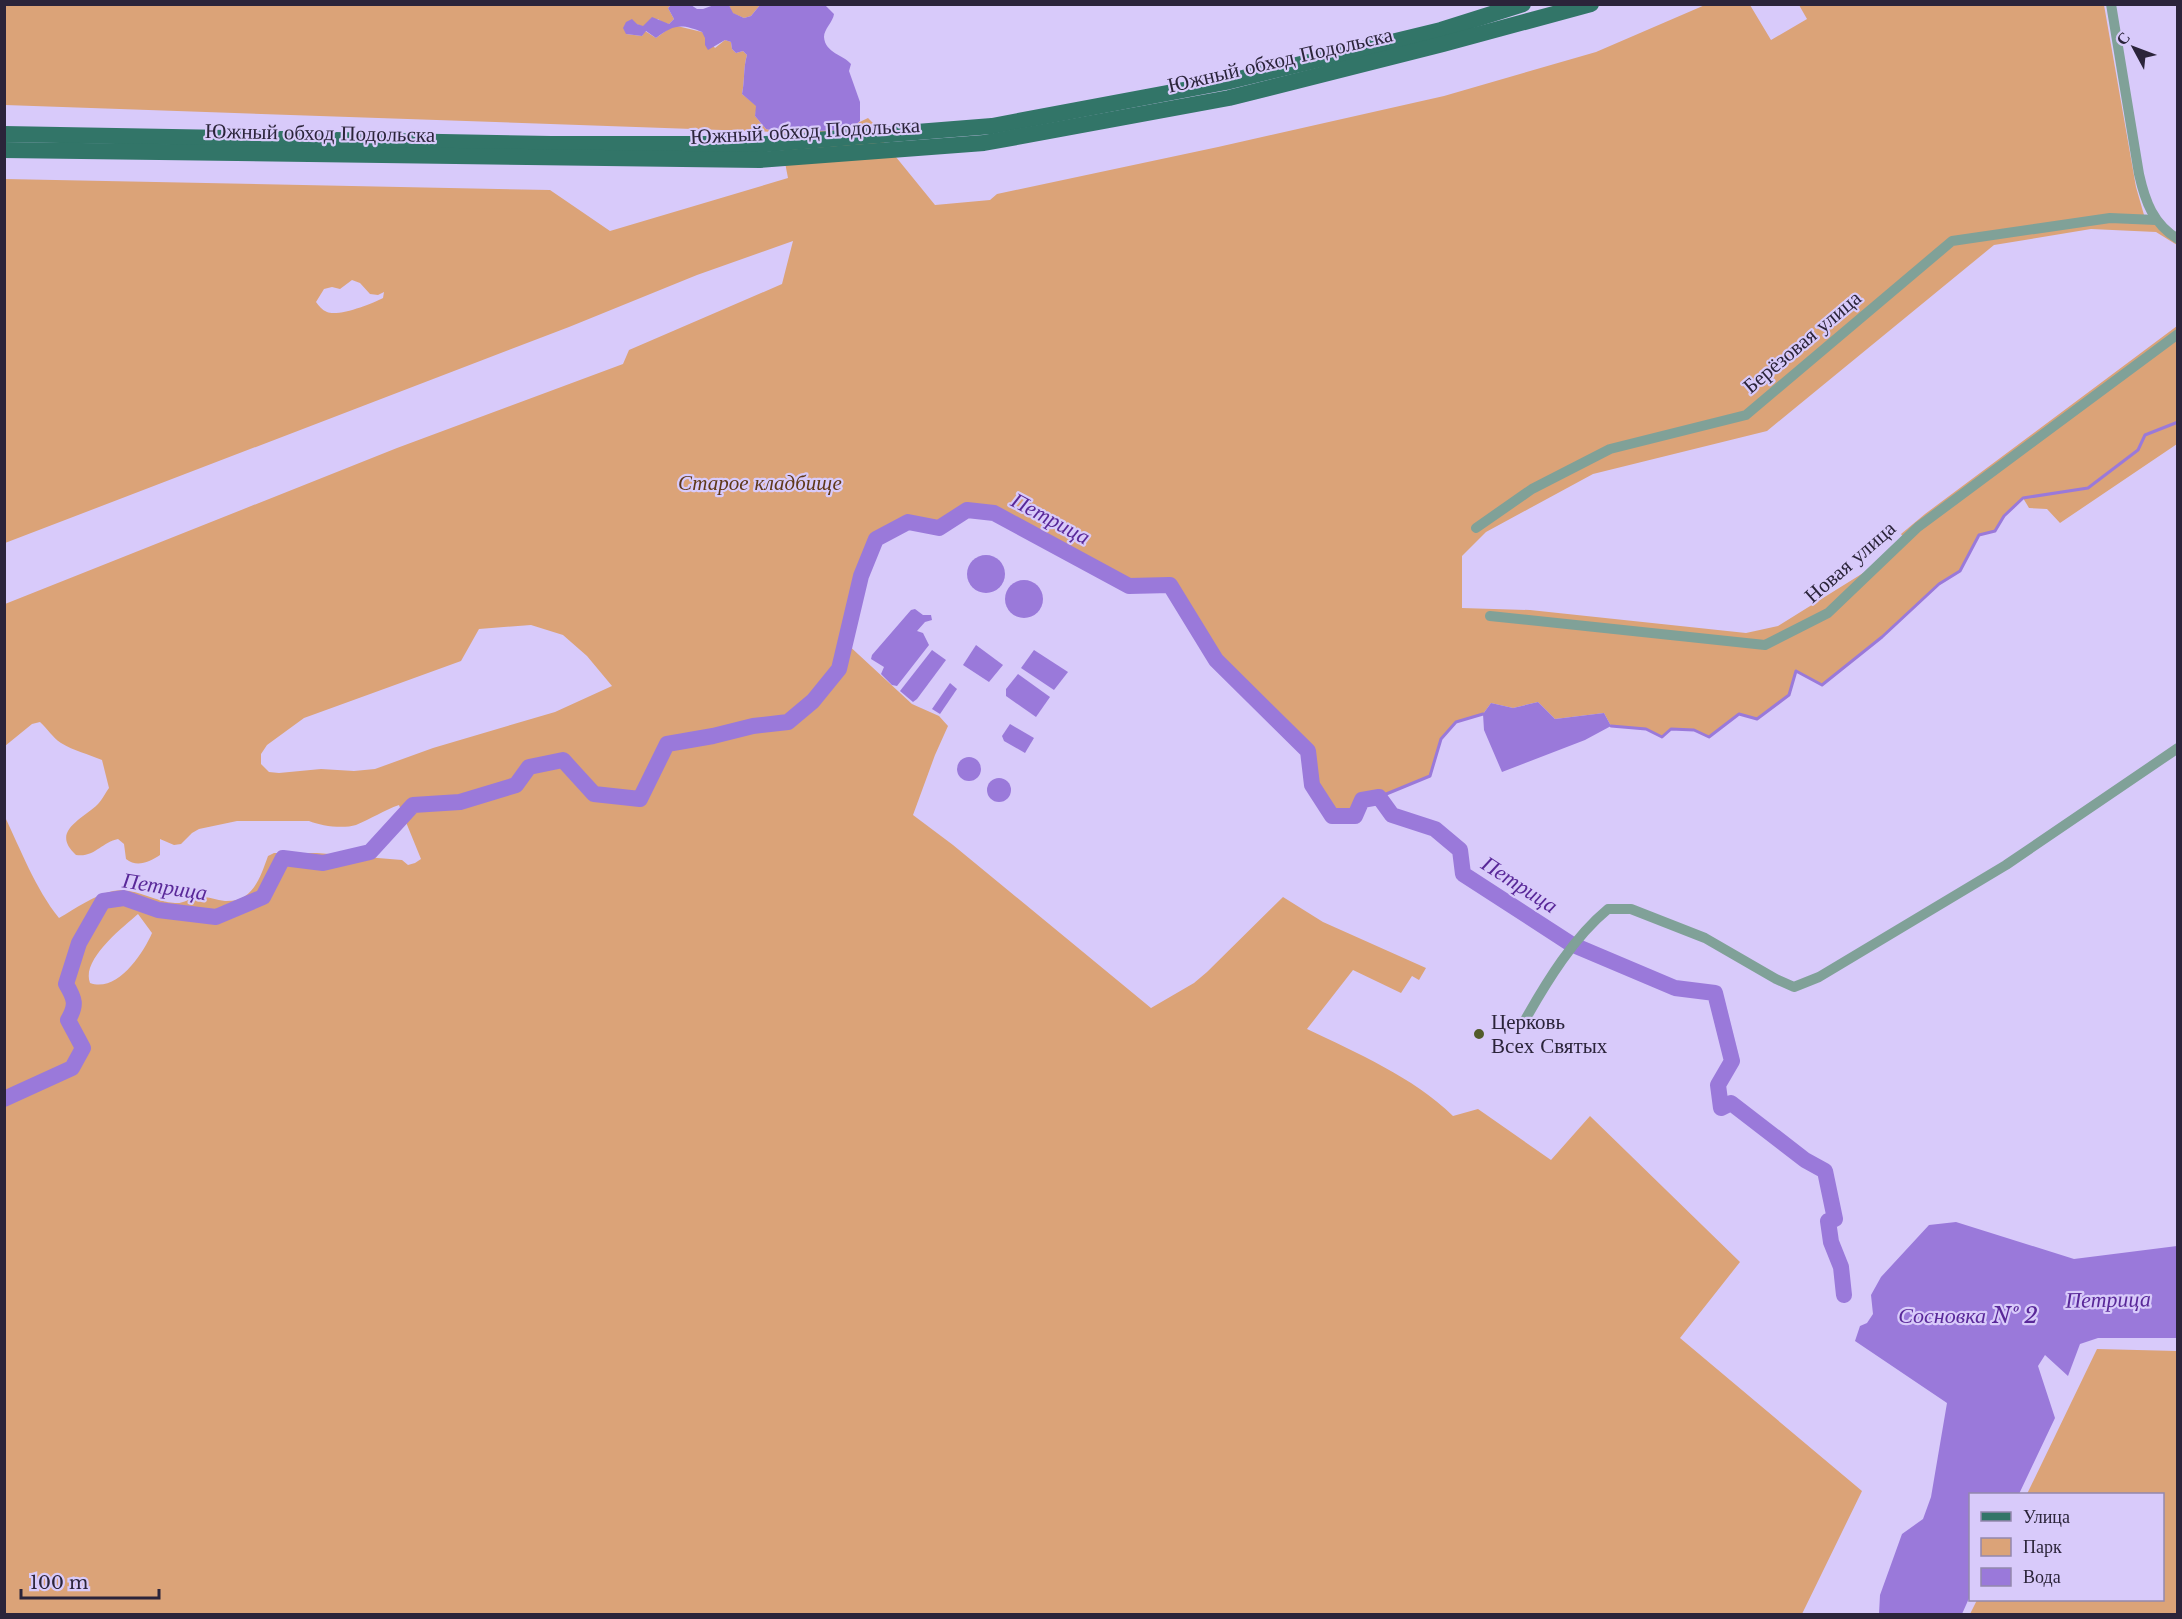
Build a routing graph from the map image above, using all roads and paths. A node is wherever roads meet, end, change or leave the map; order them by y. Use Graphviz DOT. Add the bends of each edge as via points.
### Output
graph roads {
  1 [pos="1522,4"];
  2 [pos="1591,4"];
  3 [pos="2110,4"];
  4 [pos="4,134"];
  5 [pos="4,150"];
  6 [pos="2156,220"];
  7 [pos="2178,239"];
  8 [pos="2178,334"];
  9 [pos="1476,528"];
  10 [pos="1490,616"];
  11 [pos="2178,748"];
  12 [pos="1525,1020"];
  1 -- 4 [label="main road, Южный обход Подольска" via="1441,30 1226,82 992,126 766,144"];
  2 -- 5 [label="main road, Южный обход Подольска" via="1229,98 984,143 760,160"];
  3 -- 6 [label="street" via="2139,174 2145,200"];
  6 -- 7 [label="street"];
  6 -- 9 [label="street, Берёзовая улица" via="2110,218 1952,241 1746,415 1610,450 1532,489"];
  8 -- 10 [label="street, Новая улица" via="1918,527 1828,613 1765,645"];
  11 -- 12 [label="street" via="2006,865 1819,977 1794,987 1705,938 1631,909 1608,909 1588,925"];
}
